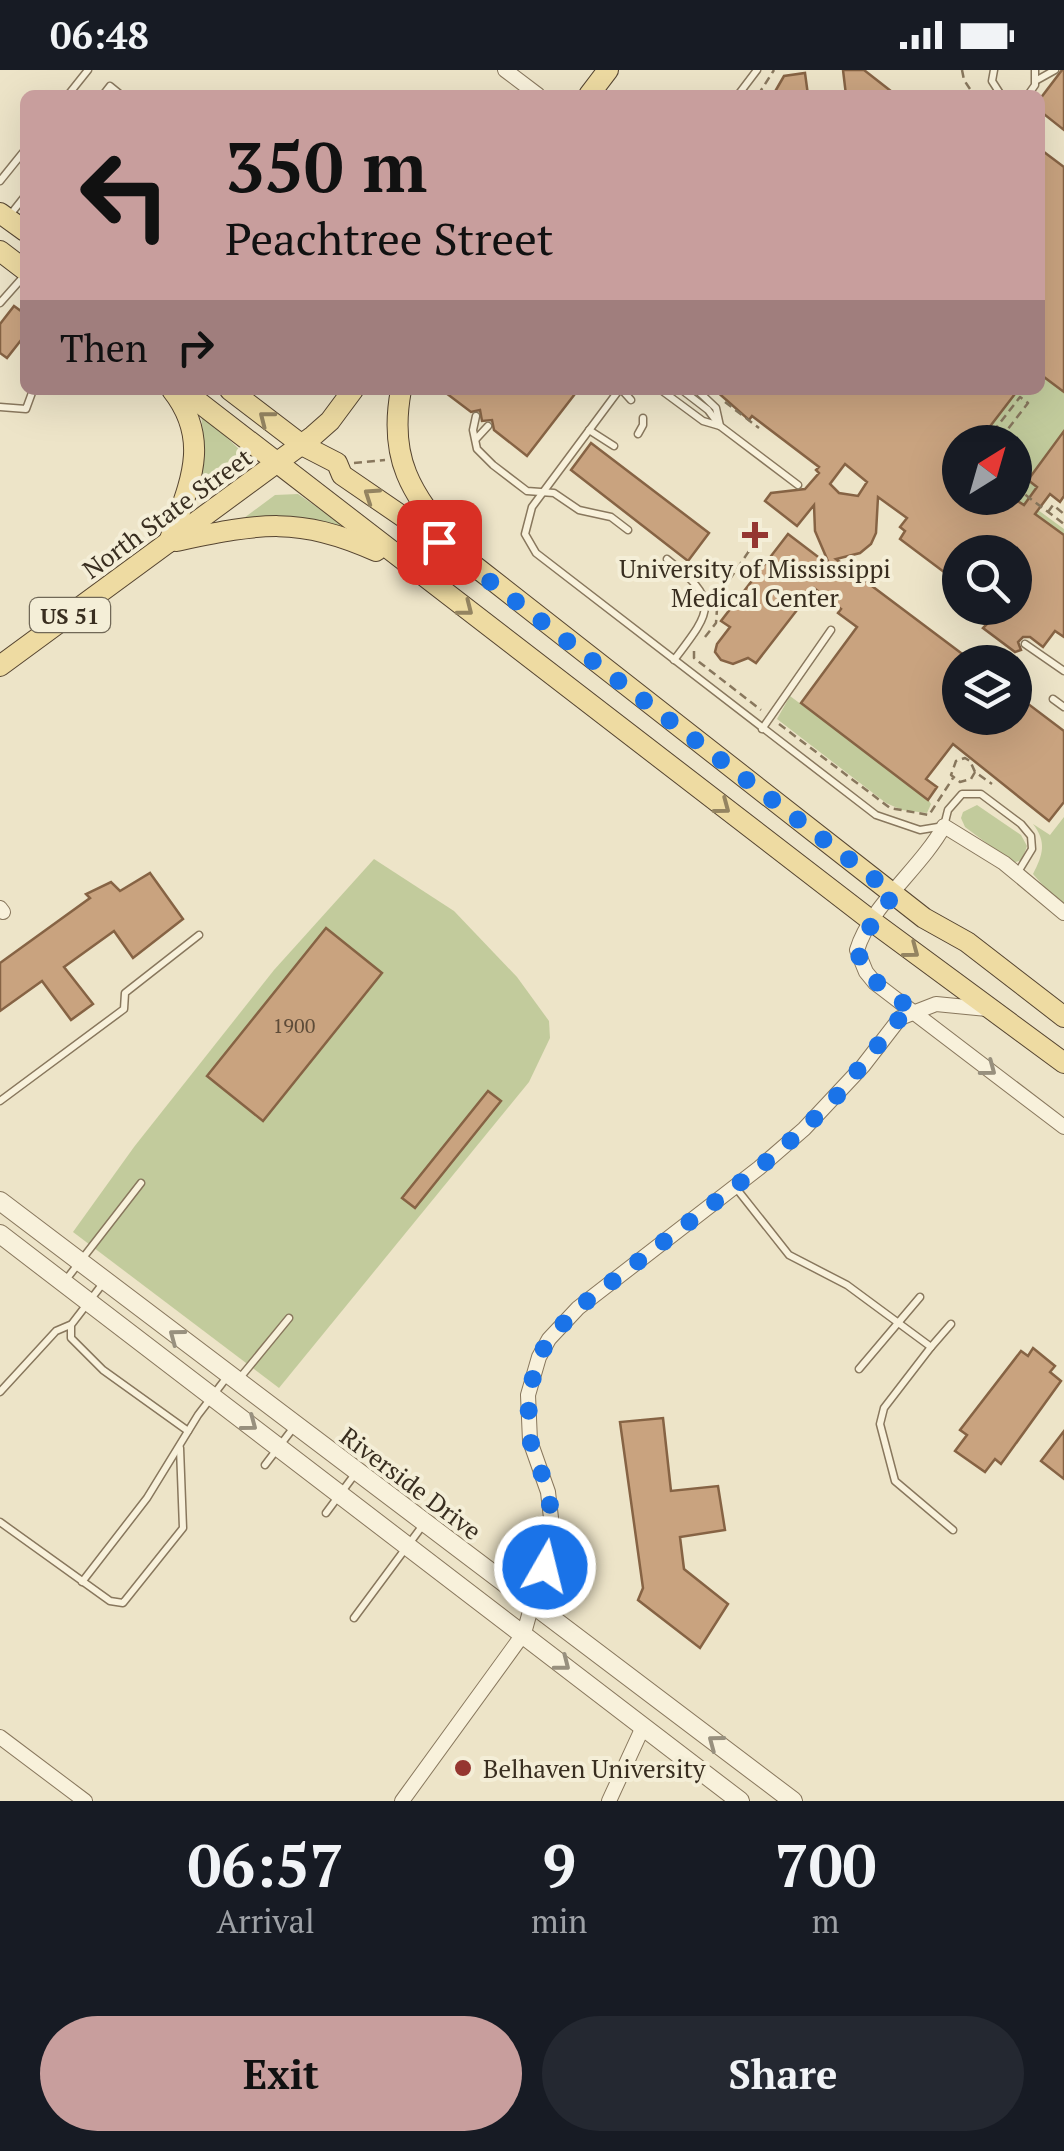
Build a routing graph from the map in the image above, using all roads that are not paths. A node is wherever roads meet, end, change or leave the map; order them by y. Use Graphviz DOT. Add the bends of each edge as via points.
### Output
graph roads {
  1 [pos="88,70"];
  2 [pos="505,70"];
  3 [pos="608,70"];
  4 [pos="759,70"];
  5 [pos="1035,70"];
  6 [pos="1055,70"];
  7 [pos="1036,81"];
  8 [pos="72,90"];
  9 [pos="531,90"];
  10 [pos="593,90"];
  11 [pos="742,90"];
  12 [pos="1031,90"];
  13 [pos="20,156"];
  14 [pos="0,182"];
  15 [pos="0,251"];
  16 [pos="20,268"];
  17 [pos="20,278"];
  18 [pos="0,303"];
  19 [pos="31,395"];
  20 [pos="175,395"];
  21 [pos="190,395"];
  22 [pos="237,395"];
  23 [pos="349,395"];
  24 [pos="400,395"];
  25 [pos="617,395"];
  26 [pos="626,395"];
  27 [pos="668,395"];
  28 [pos="688,395"];
  29 [pos="702,395"];
  30 [pos="632,400"];
  31 [pos="0,408"];
  32 [pos="476,416"];
  33 [pos="643,418"];
  34 [pos="488,426"];
  35 [pos="720,426"];
  36 [pos="589,430"];
  37 [pos="638,434"];
  38 [pos="475,440"];
  39 [pos="302,445"];
  40 [pos="614,446"];
  41 [pos="279,462"];
  42 [pos="798,485"];
  43 [pos="544,491"];
  44 [pos="628,530"];
  45 [pos="169,542"];
  46 [pos="667,559"];
  47 [pos="472,564"];
  48 [pos="410,567"];
  49 [pos="831,630"];
  50 [pos="1025,644"];
  51 [pos="674,660"];
  52 [pos="0,666"];
  53 [pos="1064,672"];
  54 [pos="1053,698"];
  55 [pos="1064,707"];
  56 [pos="762,728"];
  57 [pos="944,826"];
  58 [pos="1016,874"];
  59 [pos="894,894"];
  60 [pos="1064,913"];
  61 [pos="872,922"];
  62 [pos="200,935"];
  63 [pos="993,1009"];
  64 [pos="914,1011"];
  65 [pos="1064,1017"];
  66 [pos="1064,1063"];
  67 [pos="0,1100"];
  68 [pos="1064,1126"];
  69 [pos="141,1183"];
  70 [pos="735,1187"];
  71 [pos="0,1201"];
  72 [pos="0,1234"];
  73 [pos="80,1262"];
  74 [pos="105,1281"];
  75 [pos="64,1282"];
  76 [pos="920,1296"];
  77 [pos="89,1302"];
  78 [pos="288,1318"];
  79 [pos="898,1322"];
  80 [pos="951,1324"];
  81 [pos="71,1325"];
  82 [pos="931,1348"];
  83 [pos="859,1369"];
  84 [pos="232,1379"];
  85 [pos="0,1392"];
  86 [pos="212,1396"];
  87 [pos="295,1426"];
  88 [pos="188,1430"];
  89 [pos="279,1447"];
  90 [pos="180,1448"];
  91 [pos="265,1465"];
  92 [pos="356,1473"];
  93 [pos="341,1494"];
  94 [pos="326,1513"];
  95 [pos="0,1522"];
  96 [pos="424,1524"];
  97 [pos="952,1530"];
  98 [pos="408,1545"];
  99 [pos="82,1582"];
  100 [pos="532,1606"];
  101 [pos="354,1618"];
  102 [pos="524,1633"];
  103 [pos="643,1727"];
  104 [pos="0,1737"];
  105 [pos="781,1797"];
  106 [pos="85,1801"];
  107 [pos="402,1801"];
  108 [pos="609,1801"];
  109 [pos="740,1801"];
  1 -- 8 [label="lane"];
  2 -- 9 [label="street"];
  3 -- 10 [label="main road"];
  4 -- 11 [label="lane"];
  5 -- 7 [label="lane"];
  6 -- 7 [label="lane"];
  7 -- 12 [label="lane"];
  13 -- 14 [label="lane"];
  15 -- 16 [label="main road"];
  17 -- 18 [label="lane"];
  19 -- 31 [label="lane" via="26,409"];
  20 -- 45 [label="main road" via="193,424 196,449"];
  21 -- 41 [label="main road"];
  39 -- 22 [label="main road, one-way"];
  23 -- 39 [label="main road, North State Street / US 51"];
  24 -- 47 [label="main road" via="397,447 414,491"];
  25 -- 36 [label="lane"];
  26 -- 30 [label="lane"];
  27 -- 35 [label="lane"];
  28 -- 35 [label="lane"];
  29 -- 35 [label="lane" via="716,408"];
  32 -- 38 [label="lane"];
  33 -- 37 [label="lane"];
  34 -- 38 [label="lane"];
  35 -- 42 [label="lane"];
  36 -- 40 [label="lane"];
  36 -- 43 [label="lane"];
  38 -- 43 [label="lane" via="516,482"];
  39 -- 41 [label="main road, North State Street / US 51"];
  47 -- 39 [label="main road, one-way" via="342,476 337,463"];
  41 -- 45 [label="main road, North State Street / US 51"];
  41 -- 48 [label="main road"];
  43 -- 44 [label="lane"];
  43 -- 51 [label="lane" via="525,526 536,553"];
  45 -- 48 [label="main road" via="285,524 344,536"];
  45 -- 52 [label="main road, North State Street / US 51"];
  46 -- 51 [label="lane" via="701,588 705,610"];
  47 -- 59 [label="main road"];
  48 -- 61 [label="main road, one-way"];
  49 -- 56 [label="lane"];
  50 -- 53 [label="lane"];
  51 -- 56 [label="lane"];
  54 -- 55 [label="lane"];
  56 -- 57 [label="lane" via="888,821 920,830"];
  57 -- 58 [label="street"];
  57 -- 58 [label="lane" via="962,794 980,794 1030,836 1032,849"];
  57 -- 59 [label="street"];
  58 -- 60 [label="street"];
  59 -- 61 [label="street"];
  59 -- 65 [label="main road"];
  61 -- 63 [label="main road, one-way"];
  61 -- 64 [label="street" via="860,940 859,960"];
  62 -- 67 [label="lane" via="124,993 124,1010"];
  63 -- 64 [label="street" via="936,1004"];
  63 -- 66 [label="main road"];
  64 -- 68 [label="street, one-way"];
  64 -- 70 [label="street" via="900,1018 836,1097"];
  69 -- 73 [label="lane"];
  70 -- 79 [label="lane" via="789,1256 847,1285"];
  70 -- 100 [label="street" via="563,1321 539,1357 528,1421 552,1518"];
  71 -- 73 [label="street, Riverside Drive"];
  72 -- 75 [label="street, Riverside Drive"];
  73 -- 74 [label="street, Riverside Drive"];
  73 -- 75 [label="lane"];
  74 -- 77 [label="lane"];
  84 -- 74 [label="street, Riverside Drive, one-way"];
  75 -- 77 [label="street, Riverside Drive"];
  76 -- 79 [label="lane"];
  77 -- 81 [label="lane"];
  77 -- 86 [label="street, Riverside Drive"];
  78 -- 84 [label="lane"];
  79 -- 82 [label="lane"];
  79 -- 83 [label="lane"];
  80 -- 82 [label="lane"];
  81 -- 85 [label="lane" via="56,1331"];
  81 -- 88 [label="lane" via="71,1338 86,1356"];
  82 -- 97 [label="lane" via="884,1408 880,1424 895,1481"];
  84 -- 86 [label="lane"];
  84 -- 87 [label="street, Riverside Drive"];
  86 -- 88 [label="lane"];
  86 -- 89 [label="street, Riverside Drive, one-way"];
  87 -- 89 [label="lane"];
  87 -- 92 [label="street, Riverside Drive"];
  88 -- 90 [label="lane"];
  89 -- 91 [label="lane"];
  89 -- 93 [label="street, Riverside Drive"];
  90 -- 99 [label="lane"];
  90 -- 99 [label="lane" via="183,1528 123,1603"];
  92 -- 93 [label="lane"];
  92 -- 96 [label="street, Riverside Drive"];
  93 -- 94 [label="lane"];
  93 -- 98 [label="street, Riverside Drive"];
  95 -- 99 [label="lane"];
  96 -- 98 [label="lane"];
  96 -- 100 [label="street, Riverside Drive"];
  98 -- 101 [label="lane"];
  98 -- 102 [label="street, Riverside Drive"];
  100 -- 102 [label="street"];
  105 -- 100 [label="street, Riverside Drive, one-way"];
  102 -- 103 [label="street, Riverside Drive, one-way"];
  102 -- 107 [label="street"];
  103 -- 108 [label="street"];
  103 -- 109 [label="street, Riverside Drive"];
  104 -- 106 [label="street"];
}
